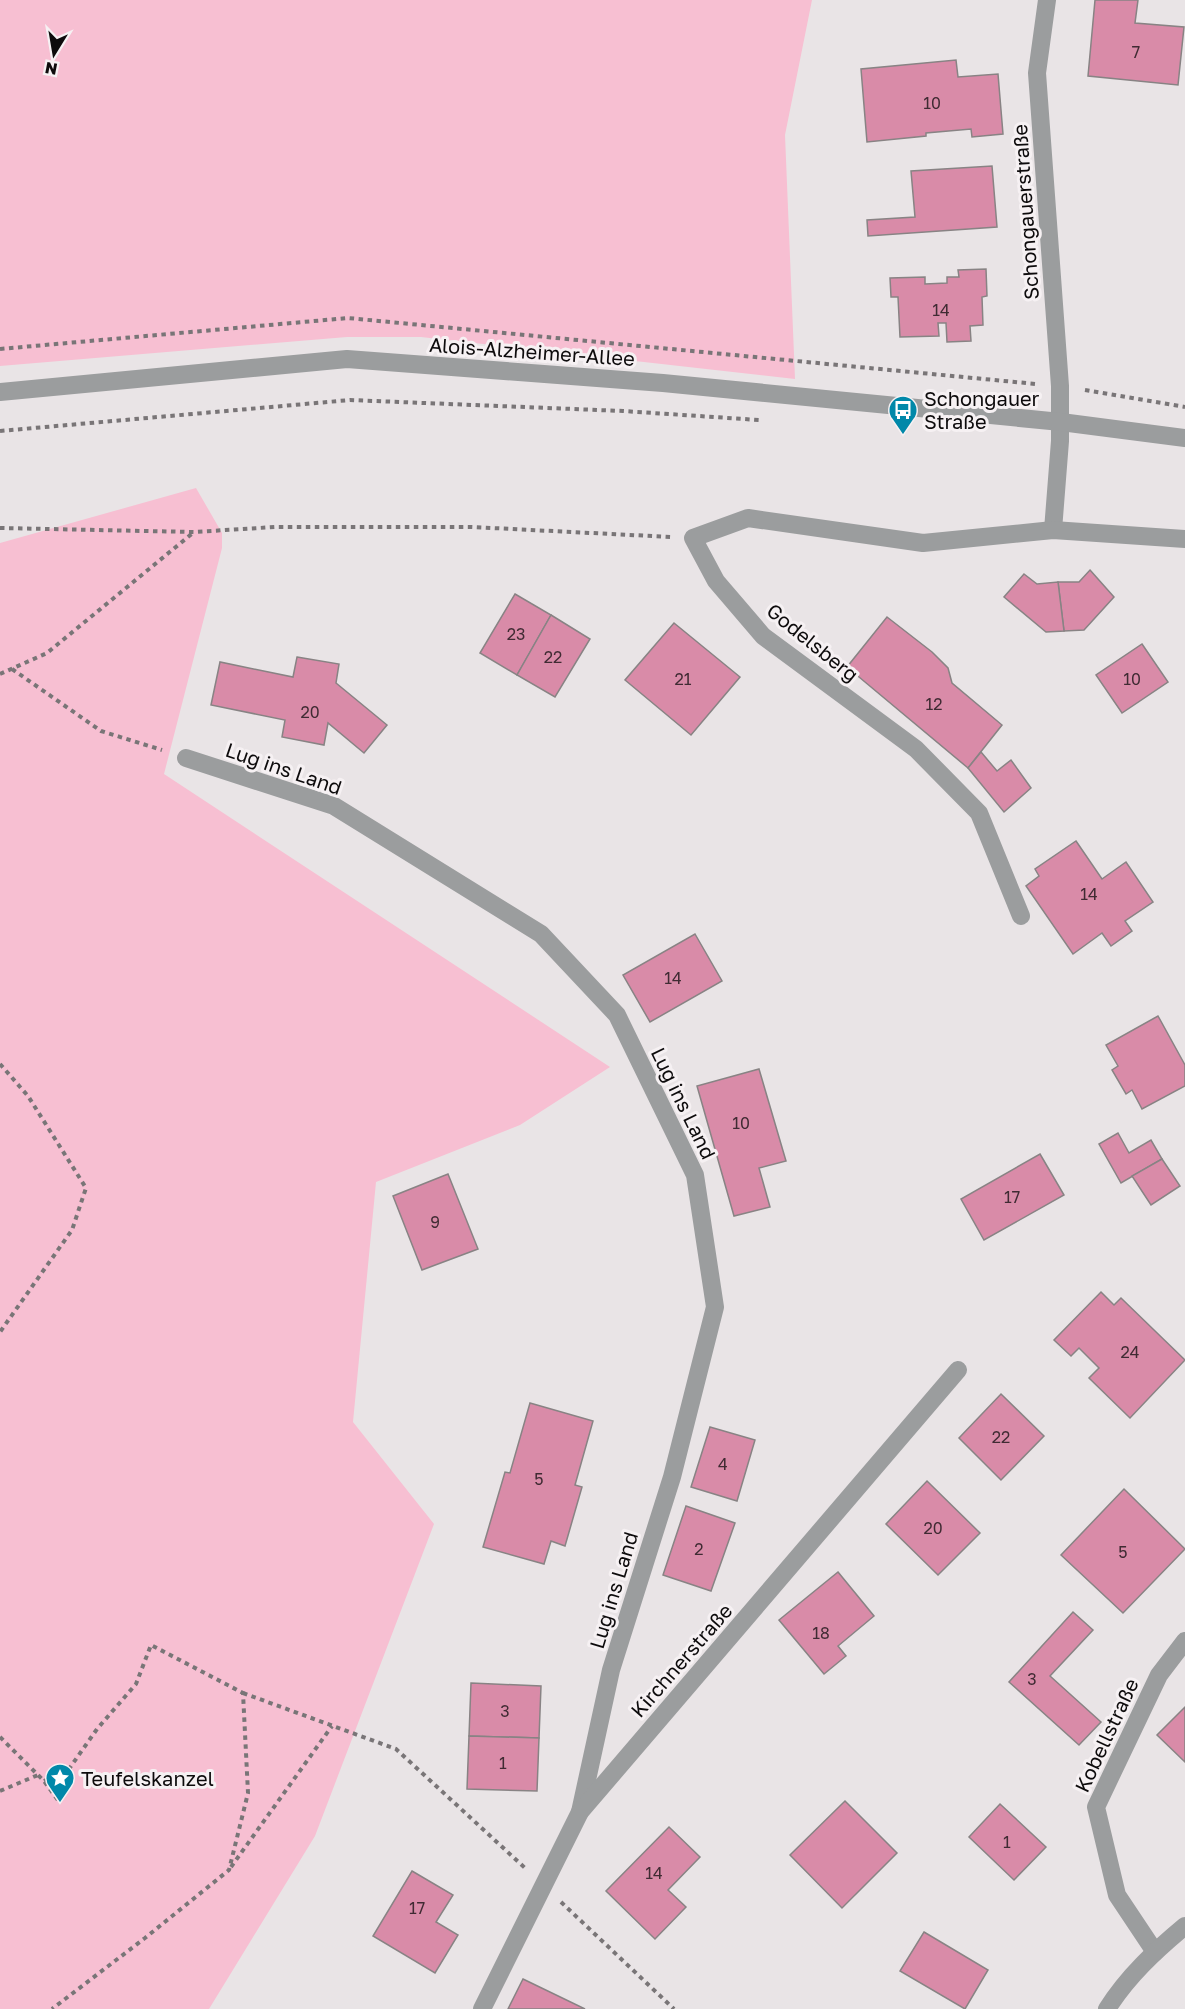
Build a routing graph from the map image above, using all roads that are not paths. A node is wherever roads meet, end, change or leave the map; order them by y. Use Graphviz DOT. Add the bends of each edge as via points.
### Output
graph roads {
  1 [pos="1047,0"];
  2 [pos="0,392"];
  3 [pos="1061,422"];
  4 [pos="1185,438"];
  5 [pos="1053,530"];
  6 [pos="1185,539"];
  7 [pos="186,758"];
  8 [pos="1021,916"];
  9 [pos="958,1370"];
  10 [pos="1185,1641"];
  11 [pos="580,1812"];
  12 [pos="1185,1926"];
  13 [pos="1155,1952"];
  14 [pos="1122,1986"];
  15 [pos="482,2009"];
  16 [pos="1107,2009"];
  17 [pos="1123,2009"];
  1 -- 3 [label="street, Schongauerstraße" via="1037,73"];
  2 -- 3 [label="street, Alois-Alzheimer-Allee" via="347,359 663,383"];
  3 -- 4 [label="street, Alois-Alzheimer-Allee"];
  3 -- 5 [label="street"];
  5 -- 6 [label="street"];
  5 -- 8 [label="street, Godelsberg" via="923,543 748,518 693,538 716,580 763,636 916,749 979,813"];
  7 -- 11 [label="street, Lug ins Land" via="334,806 541,934 617,1015 695,1175 715,1307 672,1477 611,1670"];
  9 -- 11 [label="street, Kirchnerstraße"];
  10 -- 13 [label="street, Kobellstraße" via="1159,1675 1096,1807 1117,1895"];
  11 -- 15 [label="street, Kirchnerstraße"];
  12 -- 13 [label="street"];
  13 -- 14 [label="street"];
  14 -- 16 [label="street"];
  14 -- 17 [label="street"];
}
